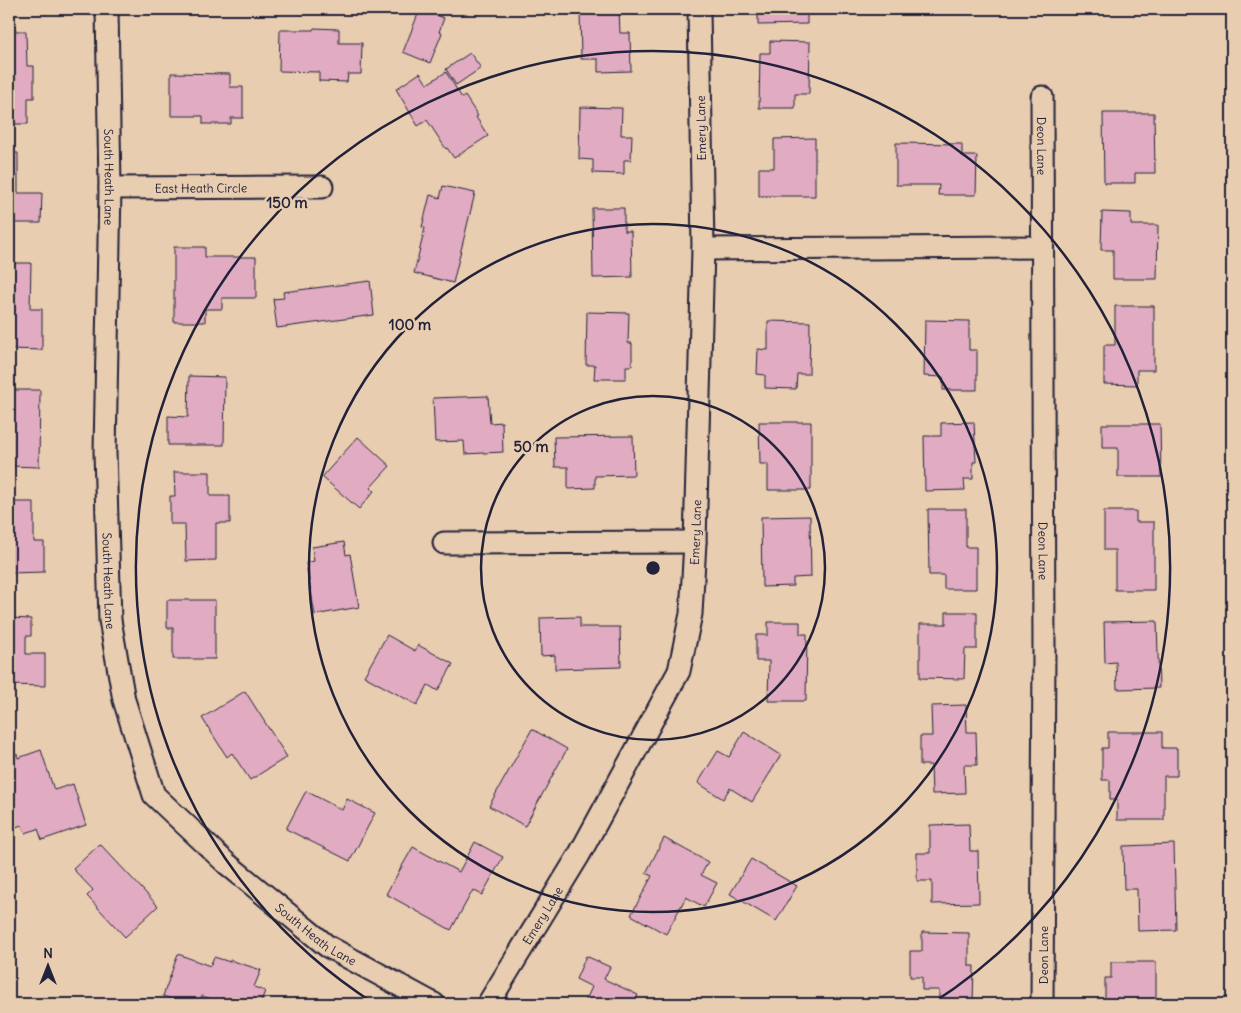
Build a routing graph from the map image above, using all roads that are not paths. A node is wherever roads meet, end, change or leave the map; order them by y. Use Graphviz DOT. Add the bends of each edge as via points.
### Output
graph roads {
  1 [pos="107,9"];
  2 [pos="699,9"];
  3 [pos="1042,97"];
  4 [pos="322,187"];
  5 [pos="110,188"];
  6 [pos="1042,247"];
  7 [pos="703,249"];
  8 [pos="695,542"];
  9 [pos="444,543"];
  10 [pos="434,1004"];
  11 [pos="488,1004"];
  12 [pos="1042,1004"];
  1 -- 5 [label="street, South Heath Lane"];
  2 -- 7 [label="street, Emery Lane"];
  3 -- 6 [label="street, Deon Lane"];
  4 -- 5 [label="street, East Heath Circle"];
  5 -- 10 [label="street, South Heath Lane" via="105,452 110,620 124,700 154,795 226,863 327,946"];
  6 -- 7 [label="street"];
  6 -- 12 [label="street, Deon Lane"];
  7 -- 8 [label="street, Emery Lane"];
  8 -- 9 [label="street"];
  8 -- 11 [label="street, Emery Lane" via="691,614 679,670 579,855"];
}
